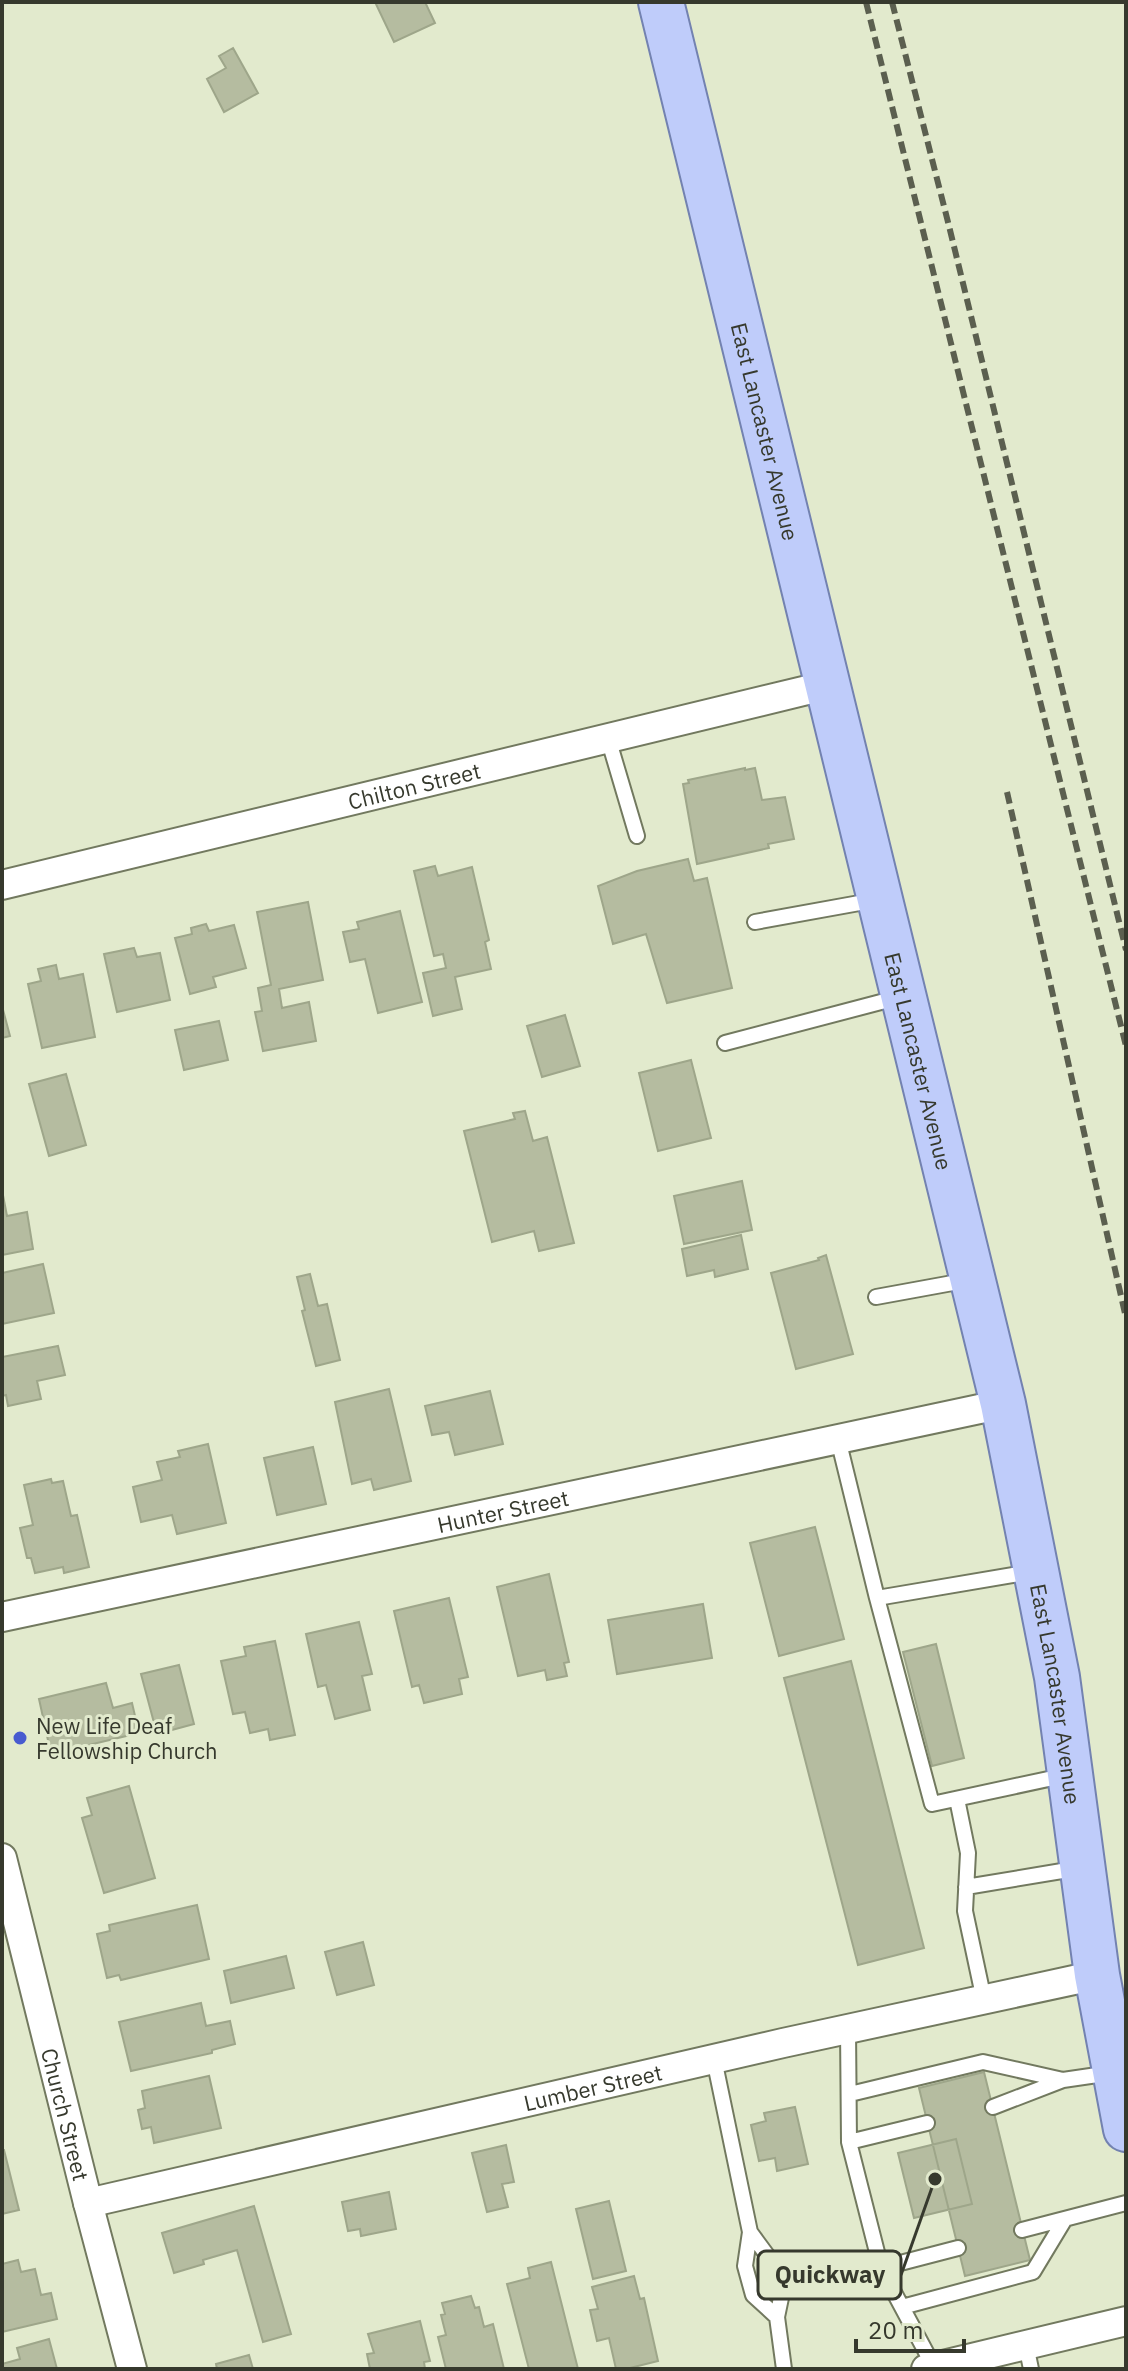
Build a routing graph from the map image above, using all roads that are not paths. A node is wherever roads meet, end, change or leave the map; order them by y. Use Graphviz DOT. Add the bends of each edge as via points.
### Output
graph roads {
  1 [pos="661,2"];
  2 [pos="828,685"];
  3 [pos="608,738"];
  4 [pos="637,836"];
  5 [pos="2,885"];
  6 [pos="880,899"];
  7 [pos="755,922"];
  8 [pos="904,996"];
  9 [pos="725,1043"];
  10 [pos="973,1280"];
  11 [pos="876,1297"];
  12 [pos="1003,1404"];
  13 [pos="838,1439"];
  14 [pos="1037,1571"];
  15 [pos="877,1598"];
  16 [pos="2,1617"];
  17 [pos="1071,1774"];
  18 [pos="957,1799"];
  19 [pos="2,1858"];
  20 [pos="1083,1868"];
  21 [pos="966,1887"];
  22 [pos="1097,1975"];
  23 [pos="984,2000"];
  24 [pos="848,2029"];
  25 [pos="714,2059"];
  26 [pos="1115,2072"];
  27 [pos="1063,2080"];
  28 [pos="850,2094"];
  29 [pos="993,2107"];
  30 [pos="927,2123"];
  31 [pos="1126,2129"];
  32 [pos="849,2142"];
  33 [pos="88,2203"];
  34 [pos="1126,2203"];
  35 [pos="1065,2219"];
  36 [pos="1022,2230"];
  37 [pos="750,2232"];
  38 [pos="958,2248"];
  39 [pos="881,2268"];
  40 [pos="902,2307"];
  41 [pos="777,2317"];
  42 [pos="1126,2321"];
  43 [pos="1029,2357"];
  44 [pos="930,2368"];
  45 [pos="132,2369"];
  46 [pos="784,2369"];
  1 -- 2 [label="main road, East Lancaster Avenue"];
  2 -- 3 [label="street, Chilton Street"];
  2 -- 6 [label="main road, East Lancaster Avenue"];
  3 -- 4 [label="lane"];
  3 -- 5 [label="street, Chilton Street"];
  6 -- 7 [label="lane"];
  6 -- 8 [label="main road, East Lancaster Avenue"];
  8 -- 9 [label="lane"];
  8 -- 10 [label="main road, East Lancaster Avenue"];
  10 -- 11 [label="lane"];
  10 -- 12 [label="main road, East Lancaster Avenue"];
  12 -- 13 [label="street, Hunter Street"];
  12 -- 14 [label="main road, East Lancaster Avenue"];
  13 -- 15 [label="lane"];
  13 -- 16 [label="street, Hunter Street"];
  14 -- 15 [label="lane"];
  14 -- 17 [label="main road, East Lancaster Avenue"];
  15 -- 18 [label="lane" via="932,1804"];
  17 -- 18 [label="lane"];
  17 -- 20 [label="main road, East Lancaster Avenue"];
  18 -- 21 [label="lane" via="968,1853"];
  19 -- 33 [label="street, Church Street"];
  20 -- 21 [label="lane"];
  20 -- 22 [label="main road, East Lancaster Avenue"];
  21 -- 23 [label="lane" via="965,1911"];
  22 -- 23 [label="street, Lumber Street"];
  22 -- 26 [label="main road, East Lancaster Avenue"];
  23 -- 24 [label="street, Lumber Street"];
  24 -- 25 [label="street, Lumber Street"];
  24 -- 28 [label="lane"];
  25 -- 33 [label="street, Lumber Street"];
  25 -- 37 [label="lane"];
  26 -- 27 [label="lane"];
  26 -- 31 [label="main road, East Lancaster Avenue"];
  27 -- 28 [label="lane" via="983,2062"];
  27 -- 29 [label="lane"];
  28 -- 32 [label="lane"];
  30 -- 32 [label="lane"];
  32 -- 39 [label="lane"];
  33 -- 45 [label="street, Church Street"];
  34 -- 35 [label="lane"];
  35 -- 36 [label="lane"];
  35 -- 40 [label="lane" via="1033,2272"];
  37 -- 41 [label="lane" via="775,2266 782,2293"];
  37 -- 41 [label="lane" via="745,2266 753,2295"];
  38 -- 39 [label="lane"];
  39 -- 40 [label="lane"];
  40 -- 44 [label="lane"];
  41 -- 46 [label="lane"];
  42 -- 43 [label="street"];
  43 -- 44 [label="street"];
}
